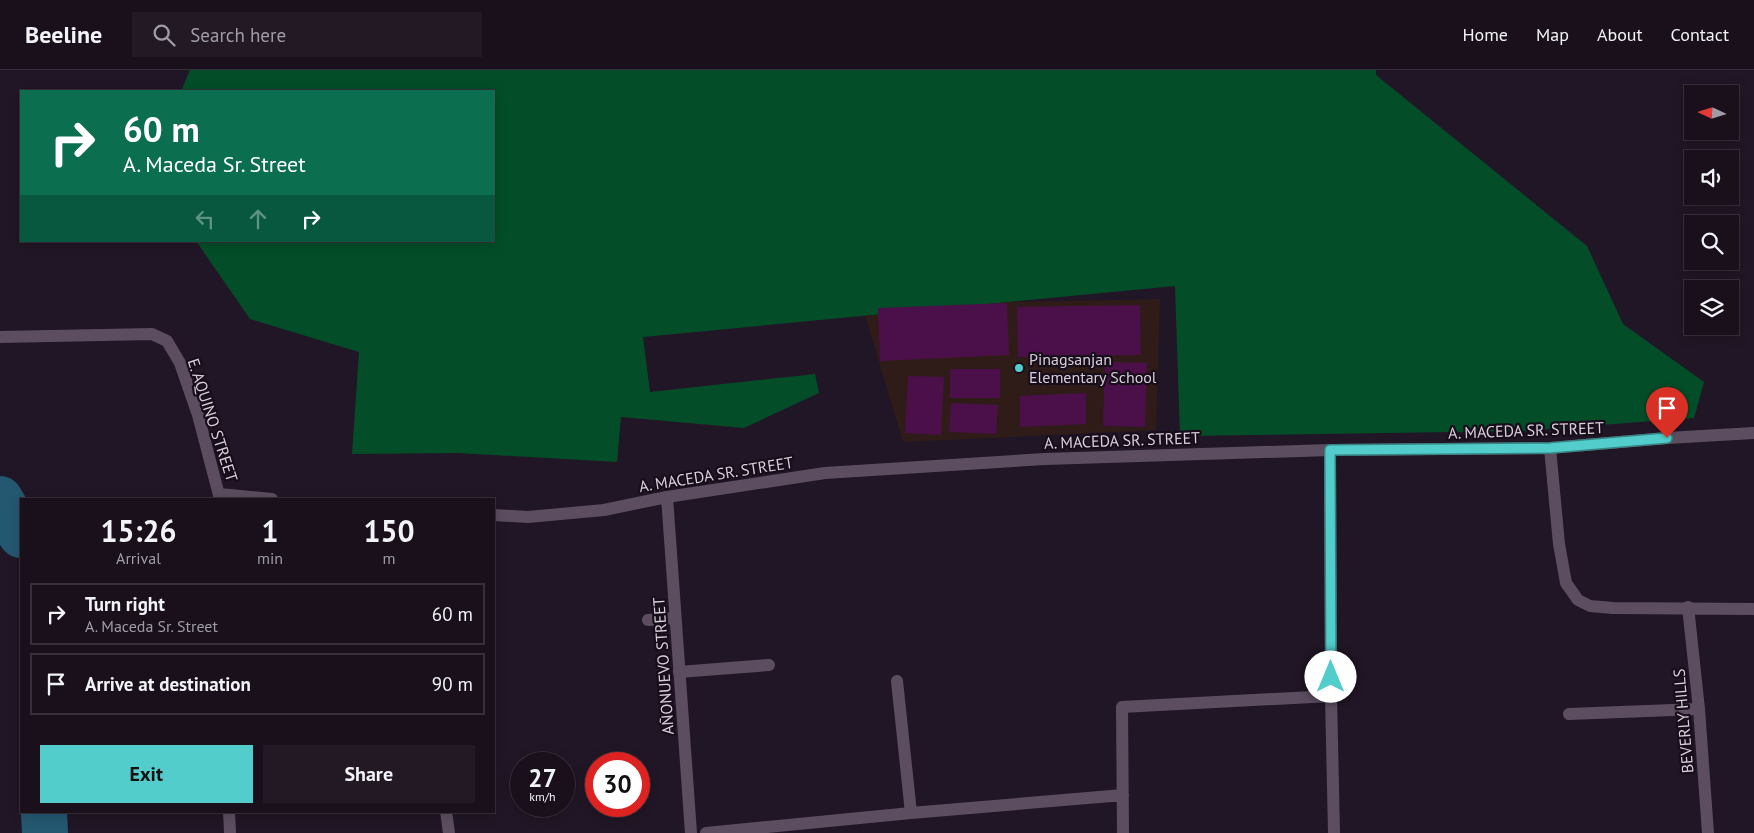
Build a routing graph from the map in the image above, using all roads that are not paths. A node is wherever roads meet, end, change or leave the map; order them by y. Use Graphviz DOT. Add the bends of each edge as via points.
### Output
graph roads {
  1 [pos="0,337"];
  2 [pos="1754,434"];
  3 [pos="1550,448"];
  4 [pos="1330,450"];
  5 [pos="220,496"];
  6 [pos="255,498"];
  7 [pos="666,498"];
  8 [pos="495,515"];
  9 [pos="1688,607"];
  10 [pos="1754,609"];
  11 [pos="675,618"];
  12 [pos="648,620"];
  13 [pos="769,665"];
  14 [pos="679,672"];
  15 [pos="897,681"];
  16 [pos="1331,696"];
  17 [pos="1699,709"];
  18 [pos="1569,714"];
  19 [pos="1123,795"];
  20 [pos="229,813"];
  21 [pos="446,813"];
  22 [pos="911,813"];
  23 [pos="230,833"];
  24 [pos="449,833"];
  25 [pos="691,833"];
  26 [pos="706,833"];
  27 [pos="1124,833"];
  28 [pos="1334,833"];
  29 [pos="1708,833"];
  1 -- 5 [label="street, E. AQUINO STREET" via="152,334 166,341 180,363"];
  2 -- 3 [label="street, A. MACEDA SR. STREET"];
  3 -- 4 [label="street, A. MACEDA SR. STREET"];
  3 -- 9 [label="street" via="1564,575 1578,600 1590,606 1614,608"];
  4 -- 7 [label="street, A. MACEDA SR. STREET" via="1045,459 825,473"];
  4 -- 16 [label="street"];
  5 -- 6 [label="street"];
  7 -- 8 [label="street, A. MACEDA SR. STREET" via="604,510 528,517"];
  7 -- 11 [label="street, AÑONUEVO STREET"];
  9 -- 10 [label="street"];
  9 -- 17 [label="street, BEVERLY HILLS"];
  11 -- 12 [label="street"];
  11 -- 14 [label="street, AÑONUEVO STREET"];
  13 -- 14 [label="street"];
  14 -- 25 [label="street, AÑONUEVO STREET"];
  15 -- 22 [label="street"];
  16 -- 19 [label="street" via="1122,707"];
  16 -- 28 [label="street"];
  17 -- 18 [label="street"];
  17 -- 29 [label="street, BEVERLY HILLS"];
  19 -- 22 [label="street"];
  19 -- 27 [label="street"];
  20 -- 23 [label="street"];
  21 -- 24 [label="street"];
  22 -- 26 [label="street"];
}
